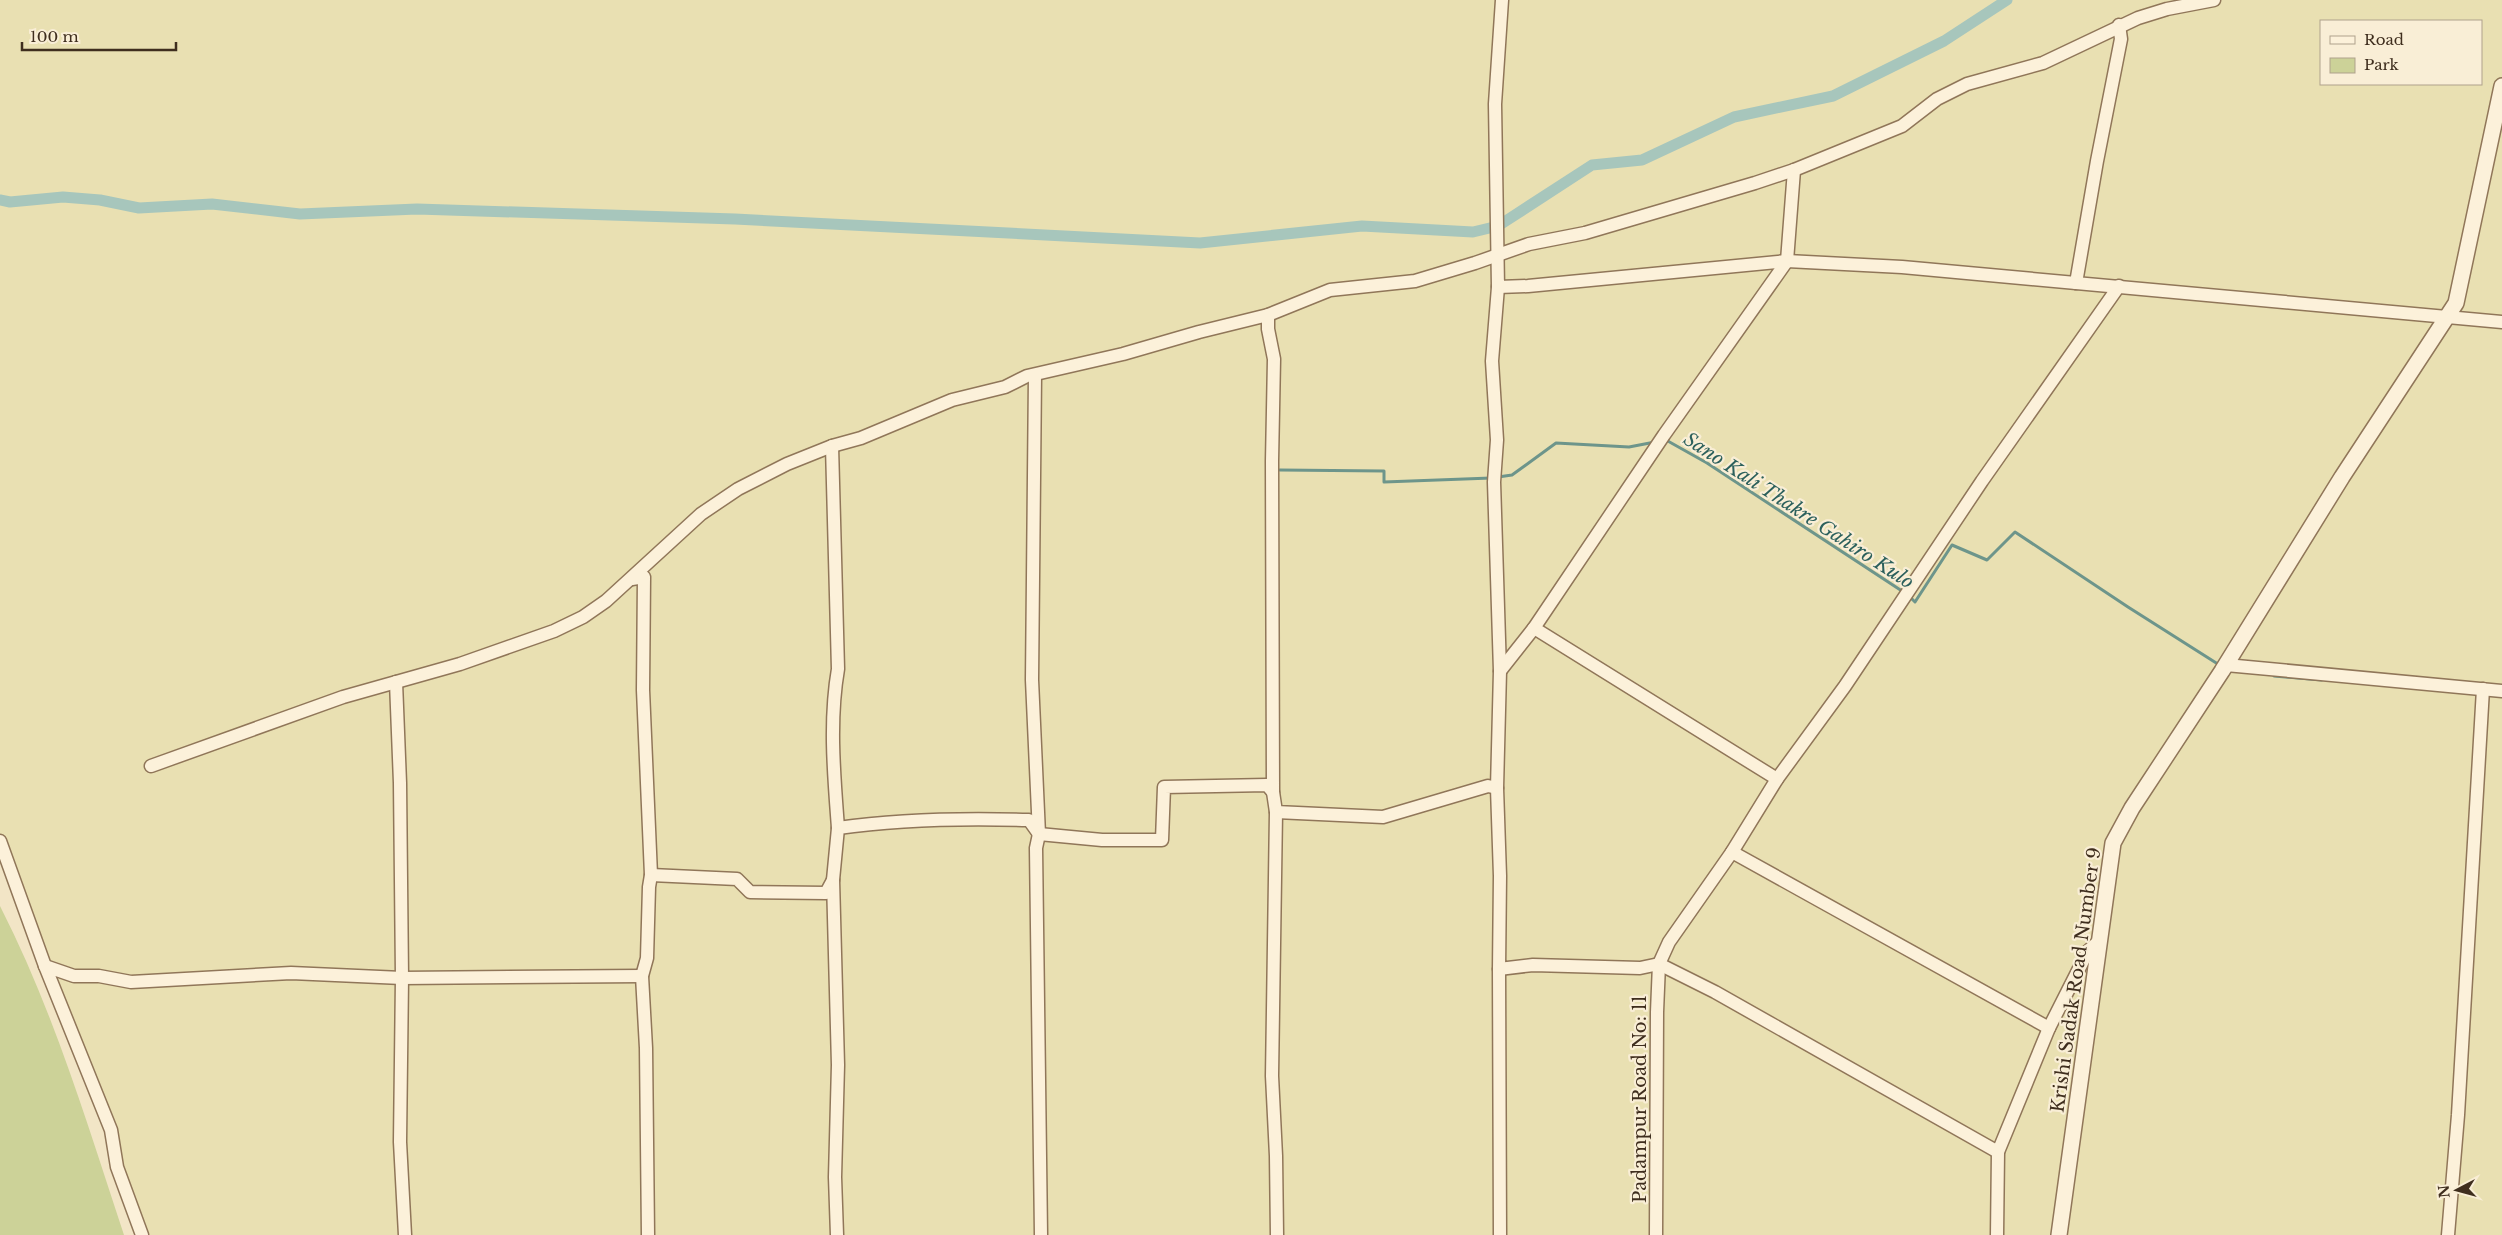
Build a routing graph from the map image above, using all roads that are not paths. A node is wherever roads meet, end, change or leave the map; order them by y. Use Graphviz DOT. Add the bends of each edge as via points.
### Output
graph roads {
  1 [pos="1502,0"];
  2 [pos="2214,0"];
  3 [pos="2119,25"];
  4 [pos="2502,86"];
  5 [pos="1794,170"];
  6 [pos="1497,258"];
  7 [pos="1787,261"];
  8 [pos="2076,282"];
  9 [pos="1498,287"];
  10 [pos="2116,291"];
  11 [pos="1268,315"];
  12 [pos="2448,317"];
  13 [pos="2502,322"];
  14 [pos="1035,376"];
  15 [pos="832,446"];
  16 [pos="632,579"];
  17 [pos="1534,628"];
  18 [pos="2224,668"];
  19 [pos="1500,671"];
  20 [pos="396,682"];
  21 [pos="2483,689"];
  22 [pos="2502,691"];
  23 [pos="151,766"];
  24 [pos="1777,779"];
  25 [pos="1497,788"];
  26 [pos="1273,792"];
  27 [pos="1276,812"];
  28 [pos="838,828"];
  29 [pos="1039,834"];
  30 [pos="0,840"];
  31 [pos="1732,852"];
  32 [pos="652,876"];
  33 [pos="833,880"];
  34 [pos="2099,941"];
  35 [pos="1659,964"];
  36 [pos="45,966"];
  37 [pos="1499,969"];
  38 [pos="642,976"];
  39 [pos="402,978"];
  40 [pos="2049,1028"];
  41 [pos="1998,1152"];
  42 [pos="142,1235"];
  43 [pos="405,1235"];
  44 [pos="648,1235"];
  45 [pos="837,1235"];
  46 [pos="1041,1235"];
  47 [pos="1277,1235"];
  48 [pos="1500,1235"];
  49 [pos="1656,1235"];
  50 [pos="1997,1235"];
  51 [pos="2059,1235"];
  52 [pos="2448,1235"];
  1 -- 6 [label="street" via="1495,104"];
  2 -- 3 [label="street" via="2167,9"];
  3 -- 5 [label="street" via="2043,63 1967,84 1937,99 1902,126"];
  3 -- 8 [label="street" via="2121,39"];
  4 -- 12 [label="street" via="2456,303"];
  5 -- 6 [label="street" via="1585,233 1530,244"];
  5 -- 7 [label="street"];
  6 -- 9 [label="street"];
  6 -- 11 [label="street" via="1415,281 1330,290"];
  7 -- 8 [label="street"];
  7 -- 9 [label="street"];
  7 -- 17 [label="street" via="1664,435"];
  8 -- 10 [label="street"];
  9 -- 19 [label="street" via="1492,361 1497,440 1494,482"];
  10 -- 12 [label="street"];
  10 -- 24 [label="street" via="1982,481 1845,686"];
  11 -- 14 [label="street"];
  11 -- 26 [label="street" via="1274,359"];
  12 -- 13 [label="street"];
  12 -- 18 [label="street, Krishi Sadak Road Number 9" via="2342,477"];
  14 -- 15 [label="street" via="952,400 861,438"];
  14 -- 29 [label="street" via="1032,680"];
  15 -- 16 [label="street" via="786,464 738,489 701,514"];
  15 -- 28 [label="street" via="838,669 834,692 834,770"];
  16 -- 20 [label="street" via="606,601 554,631 460,664"];
  16 -- 32 [label="street" via="644,577 645,587 642,608"];
  17 -- 19 [label="street"];
  17 -- 24 [label="street"];
  18 -- 21 [label="street"];
  18 -- 34 [label="street, Krishi Sadak Road Number 9" via="2113,843"];
  19 -- 25 [label="street"];
  20 -- 23 [label="street" via="288,716"];
  20 -- 39 [label="street"];
  21 -- 22 [label="street"];
  21 -- 52 [label="street"];
  24 -- 31 [label="street"];
  25 -- 27 [label="street" via="1488,786 1383,818"];
  25 -- 37 [label="street"];
  26 -- 27 [label="street"];
  26 -- 29 [label="street" via="1267,785 1164,787 1162,840 1102,840"];
  27 -- 47 [label="street" via="1272,1076"];
  28 -- 29 [label="street" via="868,823 1002,819 1029,820"];
  28 -- 33 [label="street"];
  29 -- 46 [label="street" via="1036,848"];
  30 -- 36 [label="street"];
  31 -- 35 [label="street" via="1669,942"];
  31 -- 40 [label="street"];
  32 -- 33 [label="street" via="737,879 750,892 826,893"];
  32 -- 38 [label="street" via="647,958"];
  33 -- 45 [label="street" via="838,1065"];
  34 -- 40 [label="street" via="2088,951"];
  34 -- 51 [label="street, Krishi Sadak Road Number 9"];
  35 -- 37 [label="street" via="1640,968 1533,965"];
  35 -- 41 [label="street"];
  35 -- 49 [label="street, Padampur Road No: 11"];
  36 -- 39 [label="street" via="74,976 99,976 131,982 291,973"];
  36 -- 42 [label="street" via="111,1130 117,1167"];
  37 -- 48 [label="street"];
  38 -- 39 [label="street"];
  38 -- 44 [label="street"];
  39 -- 43 [label="street" via="400,1142"];
  40 -- 41 [label="street"];
  41 -- 50 [label="street"];
}
